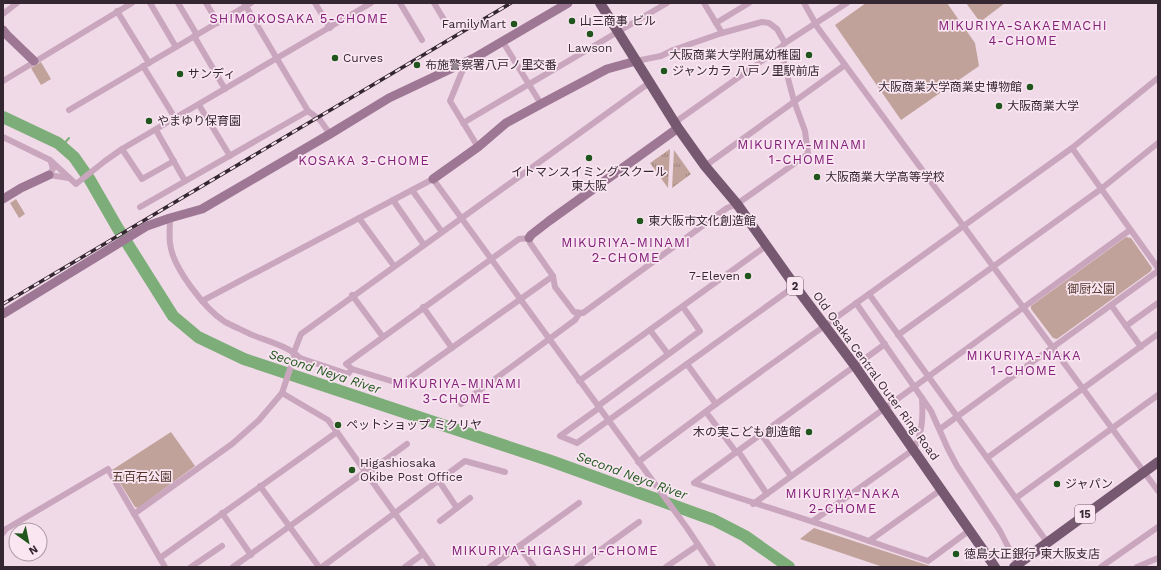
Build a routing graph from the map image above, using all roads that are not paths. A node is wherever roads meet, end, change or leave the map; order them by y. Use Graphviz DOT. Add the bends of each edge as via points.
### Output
graph roads {
  1 [pos="17,3"];
  2 [pos="132,3"];
  3 [pos="150,3"];
  4 [pos="178,3"];
  5 [pos="206,3"];
  6 [pos="315,3"];
  7 [pos="371,3"];
  8 [pos="400,3"];
  9 [pos="434,3"];
  10 [pos="568,3"];
  11 [pos="600,3"];
  12 [pos="667,3"];
  13 [pos="704,3"];
  14 [pos="750,3"];
  15 [pos="804,3"];
  16 [pos="847,3"];
  17 [pos="247,4"];
  18 [pos="117,12"];
  19 [pos="3,14"];
  20 [pos="218,22"];
  21 [pos="446,23"];
  22 [pos="716,23"];
  23 [pos="815,23"];
  24 [pos="330,28"];
  25 [pos="3,30"];
  26 [pos="618,33"];
  27 [pos="722,33"];
  28 [pos="196,36"];
  29 [pos="422,40"];
  30 [pos="503,42"];
  31 [pos="785,43"];
  32 [pos="176,47"];
  33 [pos="780,48"];
  34 [pos="277,59"];
  35 [pos="34,61"];
  36 [pos="636,61"];
  37 [pos="466,62"];
  38 [pos="146,65"];
  39 [pos="845,65"];
  40 [pos="1158,78"];
  41 [pos="3,81"];
  42 [pos="649,82"];
  43 [pos="529,84"];
  44 [pos="225,89"];
  45 [pos="794,101"];
  46 [pos="541,104"];
  47 [pos="199,105"];
  48 [pos="69,110"];
  49 [pos="308,111"];
  50 [pos="175,118"];
  51 [pos="463,123"];
  52 [pos="676,126"];
  53 [pos="156,130"];
  54 [pos="330,134"];
  55 [pos="3,136"];
  56 [pos="1158,144"];
  57 [pos="478,147"];
  58 [pos="1072,148"];
  59 [pos="122,149"];
  60 [pos="230,156"];
  61 [pos="50,160"];
  62 [pos="174,161"];
  63 [pos="705,166"];
  64 [pos="49,176"];
  65 [pos="70,179"];
  66 [pos="433,179"];
  67 [pos="186,181"];
  68 [pos="1101,189"];
  69 [pos="412,190"];
  70 [pos="3,199"];
  71 [pos="393,200"];
  72 [pos="737,204"];
  73 [pos="140,207"];
  74 [pos="170,218"];
  75 [pos="359,218"];
  76 [pos="462,218"];
  77 [pos="963,225"];
  78 [pos="1130,230"];
  79 [pos="442,232"];
  80 [pos="529,238"];
  81 [pos="424,245"];
  82 [pos="766,246"];
  83 [pos="491,259"];
  84 [pos="394,266"];
  85 [pos="993,267"];
  86 [pos="1158,269"];
  87 [pos="553,276"];
  88 [pos="795,286"];
  89 [pos="869,294"];
  90 [pos="352,295"];
  91 [pos="520,299"];
  92 [pos="202,301"];
  93 [pos="856,303"];
  94 [pos="1158,303"];
  95 [pos="1111,305"];
  96 [pos="423,307"];
  97 [pos="683,307"];
  98 [pos="1024,307"];
  99 [pos="3,314"];
  100 [pos="579,314"];
  101 [pos="826,326"];
  102 [pos="1126,326"];
  103 [pos="650,330"];
  104 [pos="1158,334"];
  105 [pos="898,335"];
  106 [pos="383,337"];
  107 [pos="549,339"];
  108 [pos="885,344"];
  109 [pos="1052,347"];
  110 [pos="1141,347"];
  111 [pos="452,348"];
  112 [pos="294,352"];
  113 [pos="668,354"];
  114 [pos="687,364"];
  115 [pos="855,366"];
  116 [pos="352,369"];
  117 [pos="929,376"];
  118 [pos="580,381"];
  119 [pos="915,386"];
  120 [pos="1083,388"];
  121 [pos="282,393"];
  122 [pos="1158,395"];
  123 [pos="922,398"];
  124 [pos="461,404"];
  125 [pos="716,404"];
  126 [pos="598,407"];
  127 [pos="884,408"];
  128 [pos="706,412"];
  129 [pos="958,416"];
  130 [pos="608,421"];
  131 [pos="1112,428"];
  132 [pos="940,429"];
  133 [pos="336,432"];
  134 [pos="761,434"];
  135 [pos="408,444"];
  136 [pos="913,450"];
  137 [pos="737,452"];
  138 [pos="988,458"];
  139 [pos="638,462"];
  140 [pos="1158,462"];
  141 [pos="505,472"];
  142 [pos="1144,472"];
  143 [pos="365,473"];
  144 [pos="791,476"];
  145 [pos="439,481"];
  146 [pos="260,486"];
  147 [pos="942,489"];
  148 [pos="1158,491"];
  149 [pos="767,494"];
  150 [pos="470,498"];
  151 [pos="1016,498"];
  152 [pos="579,503"];
  153 [pos="754,504"];
  154 [pos="457,508"];
  155 [pos="222,513"];
  156 [pos="134,514"];
  157 [pos="394,514"];
  158 [pos="440,521"];
  159 [pos="813,521"];
  160 [pos="639,522"];
  161 [pos="290,526"];
  162 [pos="1158,526"];
  163 [pos="970,530"];
  164 [pos="3,534"];
  165 [pos="869,541"];
  166 [pos="1047,542"];
  167 [pos="698,545"];
  168 [pos="222,546"];
  169 [pos="519,546"];
  170 [pos="423,554"];
  171 [pos="251,555"];
  172 [pos="160,558"];
  173 [pos="1158,558"];
  174 [pos="330,561"];
  175 [pos="1015,566"];
  176 [pos="165,567"];
  177 [pos="191,567"];
  178 [pos="234,567"];
  179 [pos="320,567"];
  180 [pos="334,567"];
  181 [pos="405,567"];
  182 [pos="433,567"];
  183 [pos="490,567"];
  184 [pos="534,567"];
  185 [pos="577,567"];
  186 [pos="666,567"];
  187 [pos="713,567"];
  188 [pos="995,567"];
  189 [pos="1101,567"];
  190 [pos="1137,567"];
  1 -- 19 [label="street"];
  2 -- 18 [label="street"];
  3 -- 32 [label="street"];
  4 -- 28 [label="street"];
  5 -- 20 [label="street"];
  6 -- 24 [label="street"];
  7 -- 24 [label="street"];
  8 -- 29 [label="street"];
  9 -- 21 [label="street"];
  10 -- 30 [label="street"];
  11 -- 26 [label="main road, Old Osaka Central Outer Ring Road / 2"];
  12 -- 26 [label="street"];
  13 -- 22 [label="street"];
  14 -- 22 [label="street"];
  15 -- 23 [label="street"];
  16 -- 23 [label="street"];
  17 -- 20 [label="street"];
  17 -- 34 [label="street"];
  18 -- 35 [label="street"];
  18 -- 38 [label="street"];
  20 -- 28 [label="street"];
  22 -- 27 [label="street"];
  23 -- 31 [label="street"];
  23 -- 39 [label="street"];
  24 -- 34 [label="street"];
  25 -- 35 [label="street"];
  26 -- 36 [label="main road, Old Osaka Central Outer Ring Road / 2"];
  26 -- 43 [label="street"];
  27 -- 31 [label="street" via="762,22 769,23 777,29"];
  27 -- 36 [label="street" via="661,56"];
  28 -- 32 [label="street"];
  28 -- 44 [label="street"];
  30 -- 37 [label="street"];
  30 -- 43 [label="street"];
  31 -- 33 [label="street"];
  32 -- 38 [label="street"];
  33 -- 45 [label="street"];
  33 -- 52 [label="street"];
  34 -- 44 [label="street"];
  34 -- 49 [label="street"];
  35 -- 41 [label="street"];
  36 -- 42 [label="main road, Old Osaka Central Outer Ring Road / 2"];
  36 -- 46 [label="street" via="607,69"];
  37 -- 51 [label="street" via="450,101"];
  37 -- 54 [label="street" via="389,98"];
  38 -- 48 [label="street"];
  38 -- 50 [label="street"];
  39 -- 45 [label="street"];
  39 -- 77 [label="street"];
  40 -- 58 [label="street"];
  42 -- 52 [label="main road, Old Osaka Central Outer Ring Road / 2"];
  42 -- 76 [label="street"];
  43 -- 46 [label="street"];
  43 -- 51 [label="street"];
  44 -- 47 [label="street"];
  45 -- 63 [label="street"];
  45 -- 72 [label="street" via="805,131 808,154"];
  46 -- 57 [label="street" via="506,123"];
  47 -- 50 [label="street"];
  47 -- 60 [label="street"];
  49 -- 54 [label="street" via="320,120"];
  49 -- 60 [label="street"];
  50 -- 53 [label="street"];
  51 -- 57 [label="street"];
  52 -- 63 [label="main road, Old Osaka Central Outer Ring Road / 2"];
  52 -- 80 [label="street"];
  53 -- 59 [label="street"];
  53 -- 62 [label="street"];
  54 -- 74 [label="street" via="202,209"];
  55 -- 61 [label="street"];
  56 -- 68 [label="street"];
  57 -- 66 [label="street"];
  58 -- 68 [label="street"];
  58 -- 77 [label="street"];
  59 -- 62 [label="street" via="142,179"];
  59 -- 65 [label="street" via="76,184"];
  60 -- 67 [label="street"];
  61 -- 64 [label="street" via="53,169"];
  61 -- 65 [label="street"];
  62 -- 67 [label="street"];
  63 -- 72 [label="main road, Old Osaka Central Outer Ring Road / 2"];
  64 -- 65 [label="street"];
  64 -- 70 [label="street"];
  66 -- 69 [label="street"];
  66 -- 76 [label="street"];
  67 -- 73 [label="street"];
  68 -- 78 [label="street"];
  68 -- 85 [label="street"];
  69 -- 71 [label="street"];
  69 -- 79 [label="street"];
  71 -- 75 [label="street"];
  71 -- 81 [label="street"];
  72 -- 82 [label="main road, Old Osaka Central Outer Ring Road / 2"];
  72 -- 100 [label="street" via="727,208"];
  74 -- 92 [label="street" via="170,244 178,268"];
  74 -- 99 [label="street" via="147,226"];
  75 -- 84 [label="street"];
  75 -- 92 [label="street"];
  76 -- 79 [label="street"];
  76 -- 83 [label="street"];
  77 -- 85 [label="street"];
  77 -- 89 [label="street"];
  78 -- 86 [label="street"];
  78 -- 98 [label="street"];
  79 -- 81 [label="street"];
  80 -- 83 [label="street" via="519,239"];
  80 -- 87 [label="street"];
  81 -- 84 [label="street"];
  82 -- 88 [label="main road, Old Osaka Central Outer Ring Road / 2"];
  82 -- 97 [label="street"];
  83 -- 91 [label="street"];
  83 -- 96 [label="street"];
  84 -- 90 [label="street"];
  85 -- 98 [label="street"];
  85 -- 105 [label="street"];
  86 -- 95 [label="street"];
  87 -- 91 [label="street"];
  87 -- 100 [label="street" via="555,287 574,312"];
  88 -- 101 [label="main road, Old Osaka Central Outer Ring Road / 2"];
  88 -- 114 [label="street"];
  89 -- 93 [label="street"];
  89 -- 105 [label="street"];
  90 -- 106 [label="street"];
  90 -- 112 [label="street" via="301,334"];
  91 -- 107 [label="street"];
  91 -- 111 [label="street"];
  92 -- 112 [label="street" via="225,322"];
  93 -- 101 [label="street"];
  93 -- 108 [label="street"];
  94 -- 102 [label="street"];
  95 -- 102 [label="street"];
  95 -- 109 [label="street"];
  96 -- 106 [label="street"];
  96 -- 111 [label="street"];
  97 -- 103 [label="street"];
  97 -- 113 [label="street" via="700,331"];
  98 -- 109 [label="street"];
  98 -- 117 [label="street"];
  100 -- 107 [label="street" via="575,320"];
  101 -- 115 [label="main road, Old Osaka Central Outer Ring Road / 2"];
  101 -- 125 [label="street"];
  102 -- 110 [label="street"];
  103 -- 113 [label="street"];
  103 -- 118 [label="street"];
  104 -- 110 [label="street"];
  105 -- 117 [label="street"];
  106 -- 116 [label="street" via="346,364"];
  107 -- 118 [label="street"];
  107 -- 124 [label="street"];
  108 -- 115 [label="street"];
  108 -- 119 [label="street"];
  109 -- 120 [label="street"];
  109 -- 129 [label="street"];
  110 -- 120 [label="street"];
  111 -- 116 [label="street" via="401,384"];
  112 -- 116 [label="street" via="300,358 348,374"];
  112 -- 121 [label="street"];
  113 -- 126 [label="street"];
  114 -- 125 [label="street"];
  114 -- 130 [label="street"];
  115 -- 127 [label="main road, Old Osaka Central Outer Ring Road / 2"];
  115 -- 134 [label="street"];
  117 -- 119 [label="street"];
  117 -- 129 [label="street"];
  118 -- 126 [label="street"];
  119 -- 123 [label="street"];
  119 -- 127 [label="street"];
  120 -- 131 [label="street"];
  120 -- 138 [label="street"];
  121 -- 133 [label="street" via="328,420"];
  121 -- 156 [label="street" via="259,420 232,444"];
  122 -- 131 [label="street"];
  123 -- 132 [label="street"];
  123 -- 136 [label="street" via="921,429"];
  125 -- 128 [label="street"];
  126 -- 130 [label="street"];
  126 -- 130 [label="street" via="560,436 576,443"];
  127 -- 136 [label="main road, Old Osaka Central Outer Ring Road / 2"];
  127 -- 144 [label="street"];
  128 -- 137 [label="street"];
  128 -- 139 [label="street"];
  129 -- 132 [label="street"];
  129 -- 138 [label="street"];
  130 -- 139 [label="street"];
  131 -- 142 [label="street"];
  131 -- 151 [label="street"];
  132 -- 175 [label="street" via="957,466 1000,531"];
  133 -- 143 [label="street"];
  133 -- 146 [label="street"];
  134 -- 137 [label="street"];
  134 -- 144 [label="street"];
  135 -- 143 [label="street"];
  136 -- 147 [label="main road, Old Osaka Central Outer Ring Road / 2"];
  136 -- 159 [label="street"];
  137 -- 149 [label="street"];
  137 -- 153 [label="street" via="694,483"];
  138 -- 151 [label="street"];
  139 -- 167 [label="street"];
  140 -- 142 [label="main road, 15"];
  141 -- 145 [label="street" via="465,461"];
  142 -- 148 [label="street"];
  142 -- 166 [label="main road, 15"];
  143 -- 157 [label="street"];
  143 -- 161 [label="street"];
  144 -- 149 [label="street"];
  145 -- 154 [label="street"];
  145 -- 157 [label="street"];
  146 -- 155 [label="street"];
  146 -- 161 [label="street"];
  147 -- 163 [label="main road, Old Osaka Central Outer Ring Road / 2"];
  147 -- 165 [label="street"];
  149 -- 153 [label="street"];
  150 -- 154 [label="street"];
  151 -- 166 [label="street"];
  152 -- 169 [label="street"];
  153 -- 159 [label="street"];
  154 -- 158 [label="street"];
  155 -- 171 [label="street"];
  155 -- 172 [label="street"];
  156 -- 164 [label="street" via="108,469 6,529"];
  156 -- 172 [label="street"];
  157 -- 170 [label="street"];
  157 -- 174 [label="street"];
  159 -- 165 [label="street"];
  160 -- 185 [label="street"];
  161 -- 171 [label="street"];
  161 -- 179 [label="street"];
  162 -- 189 [label="street"];
  163 -- 165 [label="street" via="928,561"];
  163 -- 188 [label="main road, Old Osaka Central Outer Ring Road / 2"];
  166 -- 175 [label="main road, 15"];
  167 -- 186 [label="street"];
  167 -- 187 [label="street"];
  168 -- 177 [label="street"];
  169 -- 183 [label="street"];
  169 -- 184 [label="street"];
  170 -- 181 [label="street"];
  170 -- 182 [label="street"];
  171 -- 178 [label="street"];
  172 -- 176 [label="street"];
  173 -- 190 [label="street"];
  174 -- 179 [label="street"];
  174 -- 180 [label="street"];
}
